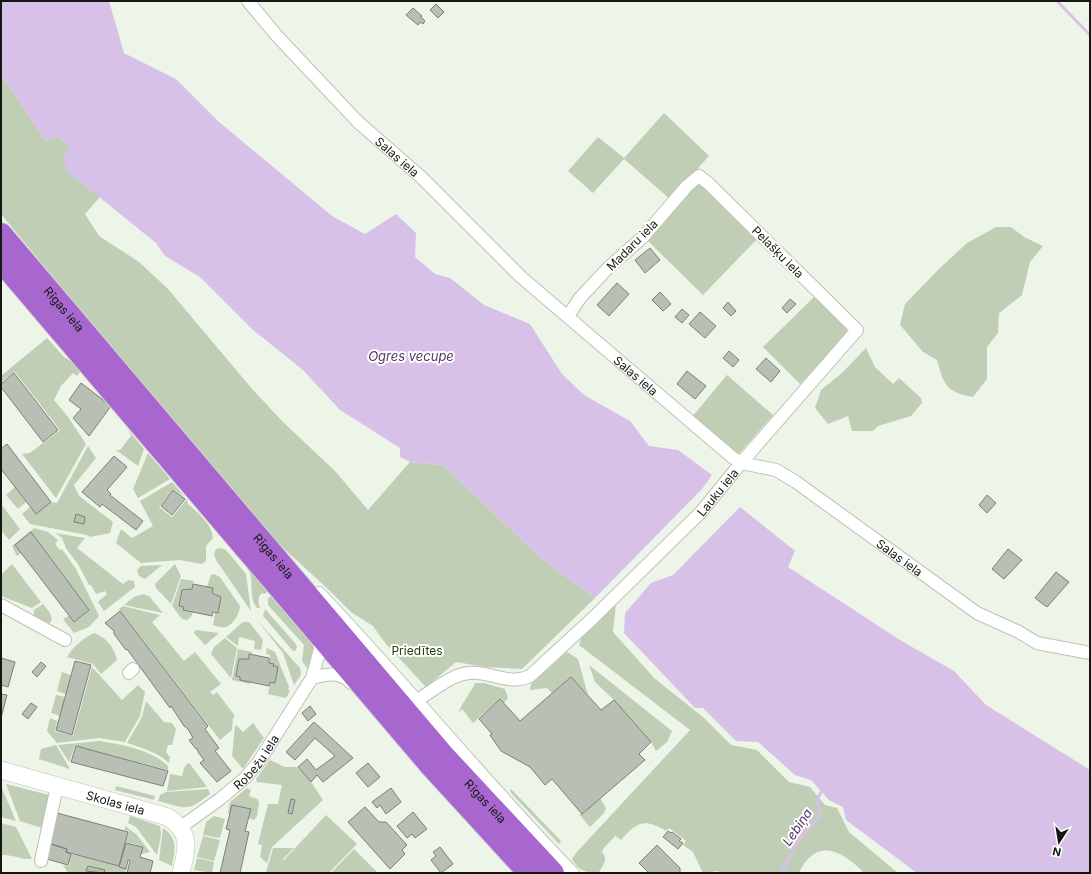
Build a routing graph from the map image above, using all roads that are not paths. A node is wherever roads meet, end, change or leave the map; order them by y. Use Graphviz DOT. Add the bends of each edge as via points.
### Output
graph roads {
  1 [pos="248,1"];
  2 [pos="699,176"];
  3 [pos="1,234"];
  4 [pos="1,261"];
  5 [pos="568,316"];
  6 [pos="857,330"];
  7 [pos="741,463"];
  8 [pos="294,580"];
  9 [pos="1,605"];
  10 [pos="318,634"];
  11 [pos="66,640"];
  12 [pos="1090,653"];
  13 [pos="312,678"];
  14 [pos="417,700"];
  15 [pos="385,712"];
  16 [pos="1,770"];
  17 [pos="57,786"];
  18 [pos="181,827"];
  19 [pos="41,861"];
  20 [pos="181,873"];
  21 [pos="529,873"];
  22 [pos="553,873"];
  23 [pos="574,873"];
  1 -- 5 [label="street, Salas iela" via="358,122 421,177 521,277"];
  2 -- 5 [label="street, Madaru iela" via="643,237 608,268 580,298"];
  2 -- 6 [label="street, Pelašķu iela"];
  3 -- 8 [label="highway, Rīgas iela"];
  4 -- 10 [label="highway, Rīgas iela"];
  5 -- 7 [label="street, Salas iela"];
  6 -- 7 [label="street, Lauku iela"];
  7 -- 12 [label="street, Salas iela" via="776,470 796,482 977,613 1019,632 1036,643"];
  7 -- 14 [label="street, Lauku iela" via="701,512 530,676 522,680 468,673 455,677"];
  8 -- 14 [label="street" via="317,591"];
  8 -- 22 [label="highway, Rīgas iela" via="444,756"];
  9 -- 11 [label="street"];
  10 -- 13 [label="street, Robežu iela" via="320,649"];
  10 -- 15 [label="highway, Rīgas iela"];
  13 -- 15 [label="street" via="326,674 347,678 371,706"];
  13 -- 18 [label="street, Robežu iela" via="252,771 204,812"];
  14 -- 23 [label="street" via="450,740"];
  15 -- 21 [label="highway, Rīgas iela"];
  16 -- 17 [label="main road, Skolas iela"];
  17 -- 18 [label="main road, Skolas iela" via="158,813"];
  17 -- 19 [label="street"];
  18 -- 20 [label="main road" via="186,841"];
}
